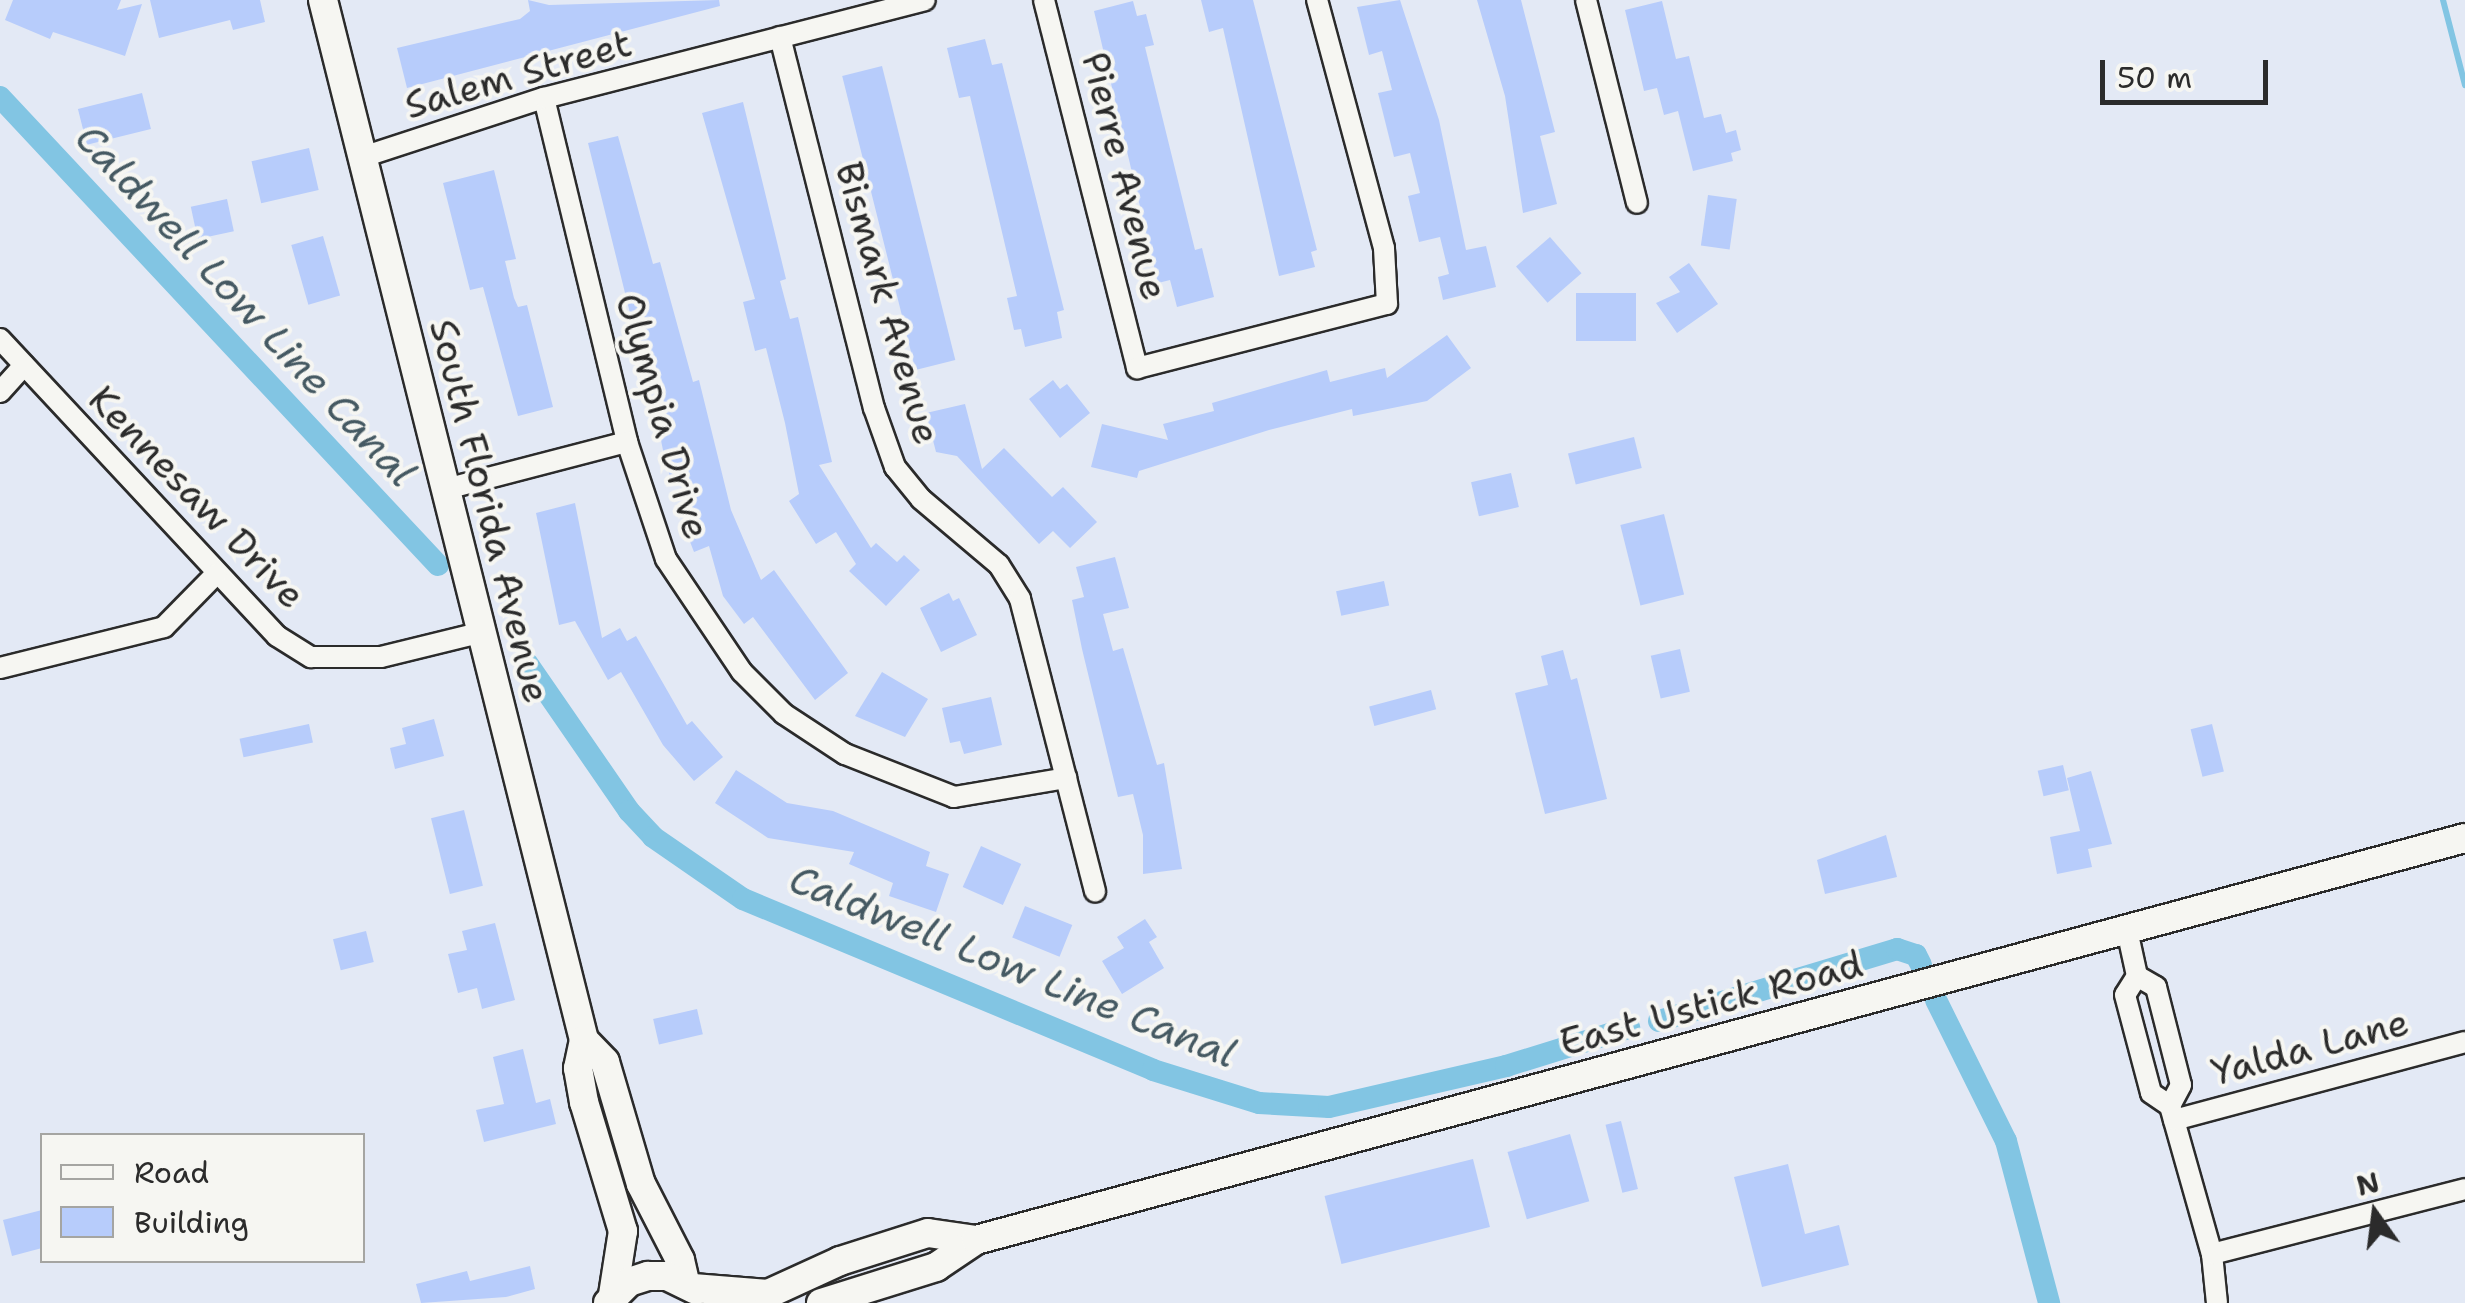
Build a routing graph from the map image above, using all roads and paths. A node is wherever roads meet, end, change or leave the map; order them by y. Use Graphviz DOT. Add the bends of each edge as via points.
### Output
graph roads {
  1 [pos="323,0"];
  2 [pos="924,0"];
  3 [pos="1044,0"];
  4 [pos="1317,0"];
  5 [pos="1586,0"];
  6 [pos="780,37"];
  7 [pos="544,98"];
  8 [pos="363,157"];
  9 [pos="1637,203"];
  10 [pos="0,339"];
  11 [pos="24,364"];
  12 [pos="0,392"];
  13 [pos="627,442"];
  14 [pos="446,489"];
  15 [pos="216,574"];
  16 [pos="483,632"];
  17 [pos="0,668"];
  18 [pos="1066,778"];
  19 [pos="2465,838"];
  20 [pos="1095,892"];
  21 [pos="2128,930"];
  22 [pos="2137,976"];
  23 [pos="584,1040"];
  24 [pos="2465,1042"];
  25 [pos="2172,1113"];
  26 [pos="2465,1189"];
  27 [pos="976,1240"];
  28 [pos="2212,1254"];
  29 [pos="695,1291"];
  30 [pos="611,1299"];
  31 [pos="821,1303"];
  32 [pos="2218,1303"];
  1 -- 8 [label="main road, South Florida Avenue"];
  2 -- 6 [label="street, Salem Street"];
  3 -- 4 [label="street, Pierre Avenue" via="1137,368 1387,304 1384,248"];
  5 -- 9 [label="street"];
  6 -- 7 [label="street, Salem Street"];
  6 -- 18 [label="street, Bismark Avenue" via="895,467 921,499 999,565 1020,600"];
  7 -- 8 [label="street, Salem Street"];
  7 -- 13 [label="street, Olympia Drive"];
  8 -- 14 [label="main road, South Florida Avenue"];
  10 -- 11 [label="street, Kennesaw Drive"];
  11 -- 12 [label="street"];
  11 -- 15 [label="street, Kennesaw Drive"];
  13 -- 14 [label="street"];
  13 -- 18 [label="street, Olympia Drive" via="666,560 731,658 784,714 845,754 954,797"];
  14 -- 16 [label="main road, South Florida Avenue"];
  15 -- 16 [label="street, Kennesaw Drive" via="276,636 311,656 381,657"];
  15 -- 17 [label="street" via="164,627"];
  16 -- 23 [label="main road, South Florida Avenue"];
  18 -- 20 [label="street, Bismark Avenue"];
  19 -- 21 [label="main road, East Ustick Road"];
  21 -- 22 [label="street"];
  21 -- 27 [label="main road, East Ustick Road"];
  22 -- 25 [label="street" via="2125,995 2151,1092"];
  22 -- 25 [label="street" via="2156,986 2181,1085"];
  23 -- 29 [label="main road, South Florida Avenue" via="606,1062 641,1184"];
  23 -- 30 [label="main road, South Florida Avenue" via="578,1068 584,1102 623,1230"];
  24 -- 25 [label="street, Yalda Lane"];
  25 -- 28 [label="street"];
  26 -- 28 [label="street"];
  27 -- 29 [label="main road, East Ustick Road" via="928,1233 840,1261 768,1294"];
  27 -- 31 [label="main road, East Ustick Road" via="936,1266"];
  28 -- 32 [label="street"];
  29 -- 30 [label="main road, East Ustick Road" via="648,1276"];
}
